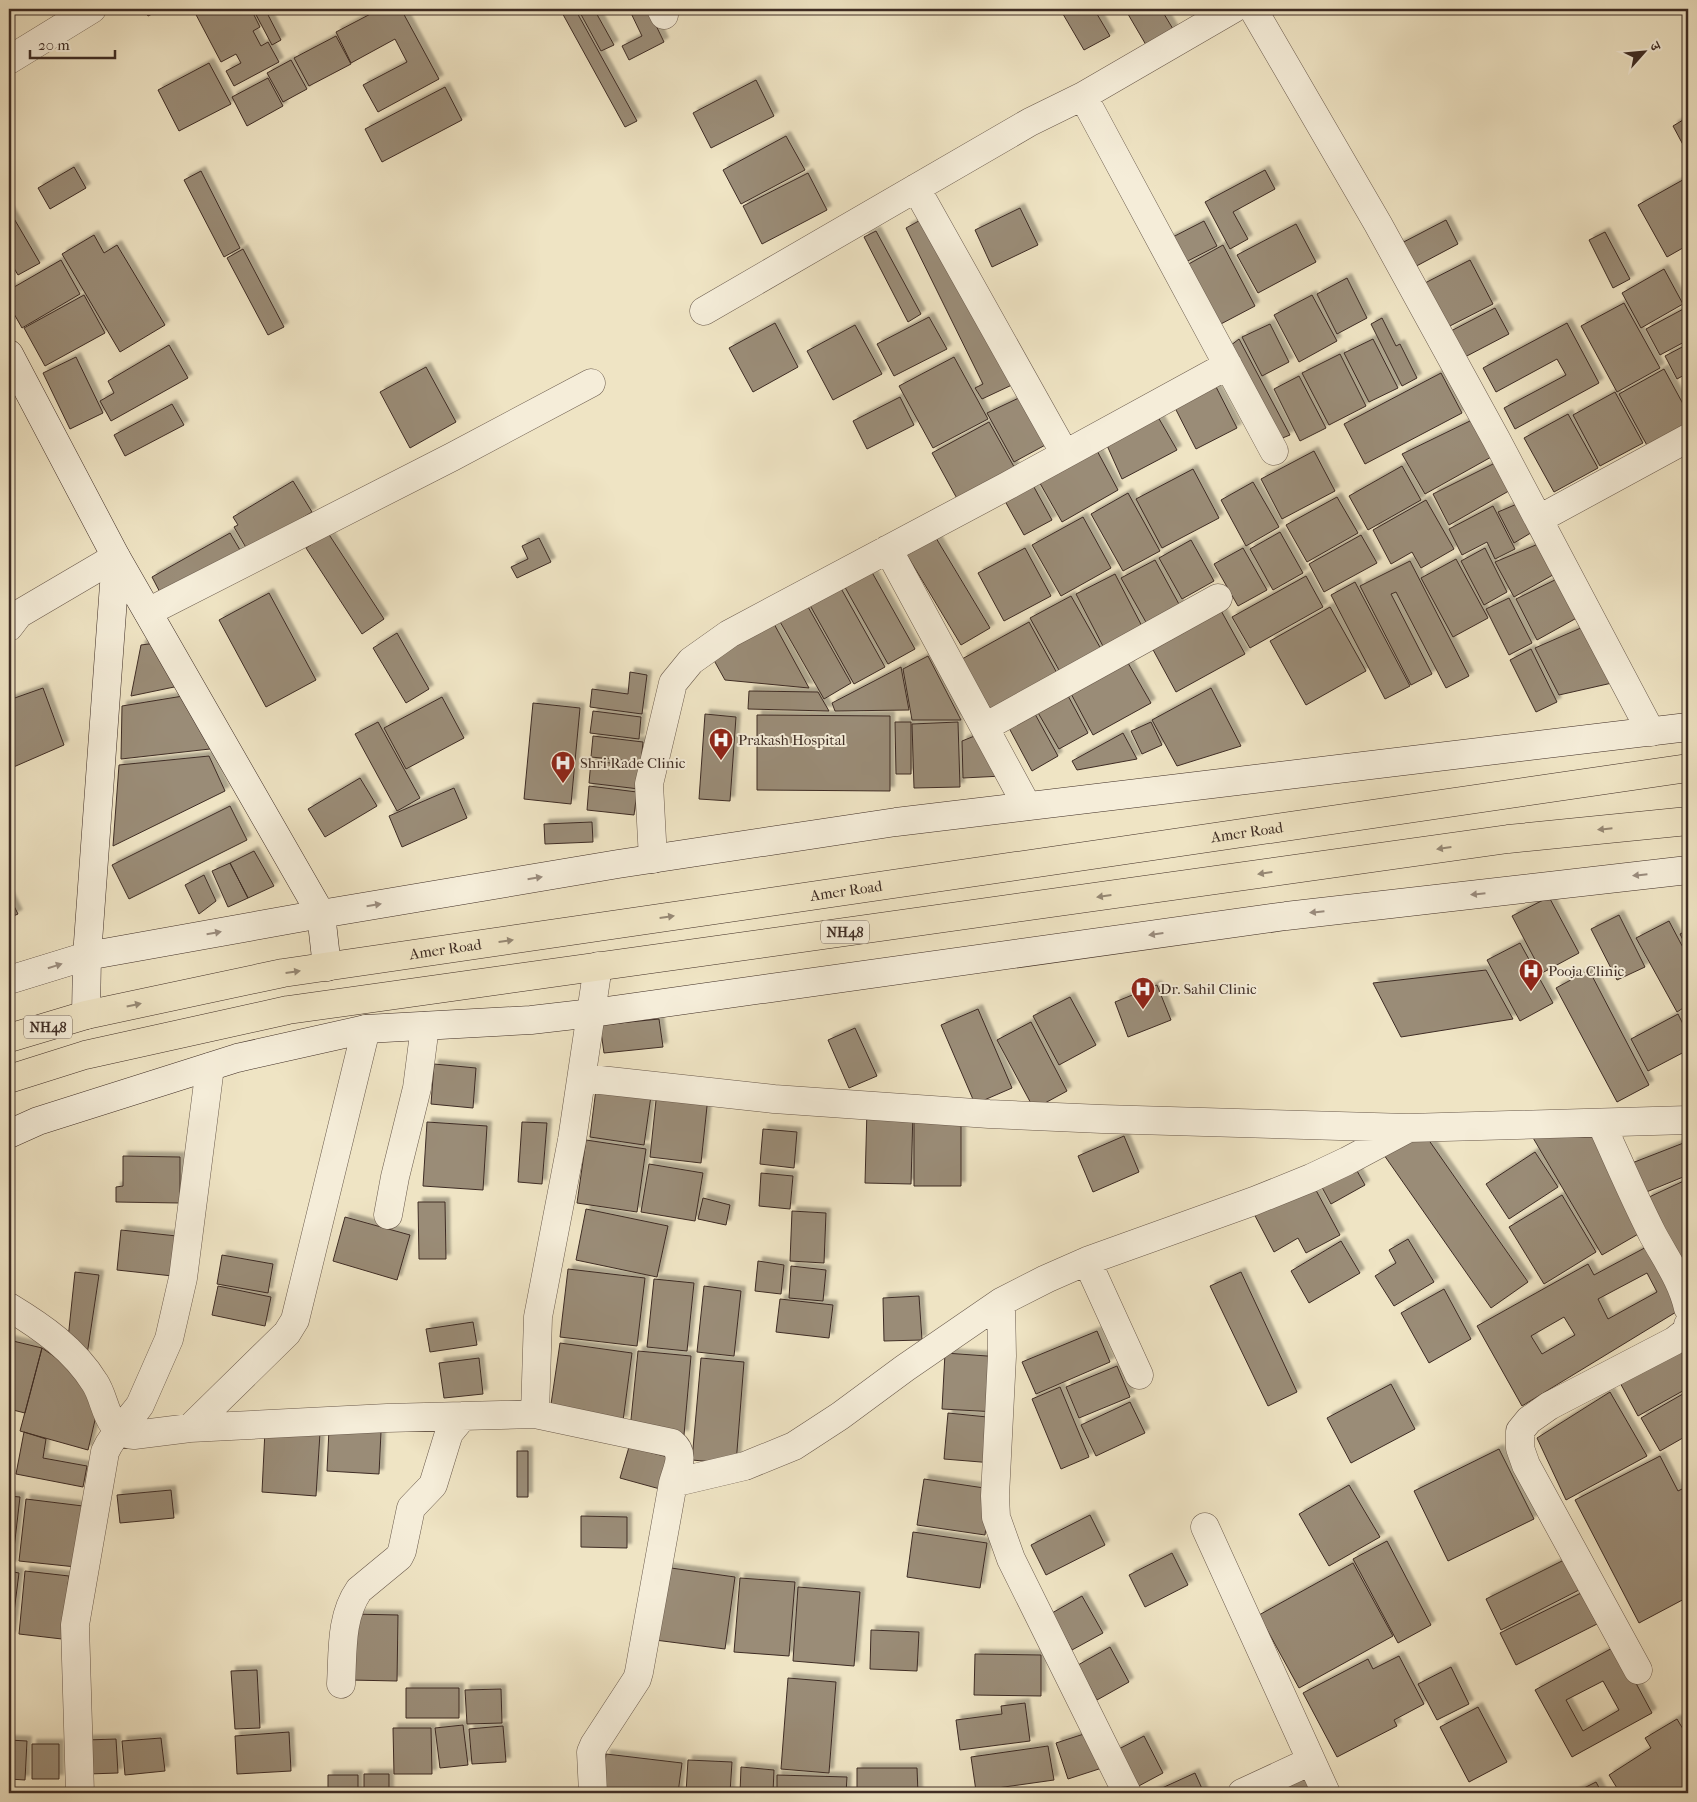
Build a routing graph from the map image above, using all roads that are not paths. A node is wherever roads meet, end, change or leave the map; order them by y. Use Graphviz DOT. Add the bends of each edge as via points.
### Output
graph roads {
  1 [pos="90,9"];
  2 [pos="1233,9"];
  3 [pos="1253,9"];
  4 [pos="9,60"];
  5 [pos="1083,96"];
  6 [pos="916,188"];
  7 [pos="704,311"];
  8 [pos="9,354"];
  9 [pos="1228,365"];
  10 [pos="591,383"];
  11 [pos="1688,438"];
  12 [pos="1274,451"];
  13 [pos="1065,454"];
  14 [pos="1539,519"];
  15 [pos="888,549"];
  16 [pos="116,557"];
  17 [pos="1218,598"];
  18 [pos="148,612"];
  19 [pos="12,614"];
  20 [pos="984,727"];
  21 [pos="1688,727"];
  22 [pos="1652,732"];
  23 [pos="1688,768"];
  24 [pos="1027,806"];
  25 [pos="1688,821"];
  26 [pos="653,859"];
  27 [pos="1688,870"];
  28 [pos="321,914"];
  29 [pos="87,956"];
  30 [pos="598,966"];
  31 [pos="327,967"];
  32 [pos="9,980"];
  33 [pos="592,1013"];
  34 [pos="86,1015"];
  35 [pos="425,1026"];
  36 [pos="366,1029"];
  37 [pos="9,1038"];
  38 [pos="210,1067"];
  39 [pos="582,1078"];
  40 [pos="9,1079"];
  41 [pos="1601,1123"];
  42 [pos="1686,1124"];
  43 [pos="1408,1128"];
  44 [pos="9,1134"];
  45 [pos="388,1215"];
  46 [pos="1087,1261"];
  47 [pos="1000,1302"];
  48 [pos="9,1307"];
  49 [pos="1688,1308"];
  50 [pos="1688,1325"];
  51 [pos="1139,1375"];
  52 [pos="535,1414"];
  53 [pos="463,1416"];
  54 [pos="190,1428"];
  55 [pos="119,1430"];
  56 [pos="673,1483"];
  57 [pos="1205,1527"];
  58 [pos="1638,1670"];
  59 [pos="341,1684"];
  60 [pos="1311,1761"];
  61 [pos="80,1793"];
  62 [pos="593,1793"];
  63 [pos="1127,1793"];
  64 [pos="1242,1793"];
  65 [pos="1326,1793"];
  1 -- 4 [label="street"];
  2 -- 5 [label="street"];
  3 -- 14 [label="street" via="1378,224"];
  5 -- 6 [label="street" via="1030,122"];
  5 -- 9 [label="street"];
  6 -- 7 [label="street"];
  6 -- 13 [label="street"];
  8 -- 16 [label="street"];
  9 -- 12 [label="street"];
  9 -- 13 [label="street"];
  10 -- 18 [label="street"];
  11 -- 14 [label="street"];
  13 -- 15 [label="street"];
  14 -- 22 [label="street"];
  15 -- 20 [label="street"];
  15 -- 26 [label="street" via="729,634 691,661 673,683 649,784"];
  16 -- 18 [label="street"];
  16 -- 19 [label="street"];
  16 -- 29 [label="street"];
  17 -- 20 [label="street"];
  18 -- 28 [label="street"];
  20 -- 24 [label="street"];
  21 -- 22 [label="street"];
  22 -- 24 [label="street"];
  31 -- 23 [label="highway, Amer Road / NH48, one-way"];
  24 -- 26 [label="street" via="896,822"];
  25 -- 30 [label="highway, NH48, one-way" via="1508,839"];
  28 -- 26 [label="street, one-way"];
  27 -- 33 [label="street, one-way" via="1286,916"];
  29 -- 28 [label="street, one-way"];
  28 -- 31 [label="street"];
  32 -- 29 [label="street, one-way"];
  29 -- 34 [label="street"];
  30 -- 33 [label="street"];
  30 -- 40 [label="highway, NH48" via="288,1010 85,1055"];
  34 -- 31 [label="highway, Amer Road / NH48, one-way"];
  33 -- 35 [label="street"];
  33 -- 39 [label="street"];
  34 -- 37 [label="highway, Amer Road / NH48"];
  35 -- 36 [label="street"];
  35 -- 45 [label="street" via="417,1088"];
  36 -- 38 [label="street"];
  36 -- 54 [label="street" via="295,1320 287,1333"];
  38 -- 44 [label="street" via="38,1121"];
  38 -- 55 [label="street" via="183,1278 169,1339 140,1405"];
  39 -- 43 [label="street" via="774,1099 989,1114"];
  39 -- 52 [label="street" via="538,1317"];
  41 -- 42 [label="street"];
  41 -- 43 [label="street"];
  41 -- 49 [label="street" via="1634,1198 1686,1297"];
  43 -- 46 [label="street" via="1311,1178"];
  46 -- 47 [label="street"];
  46 -- 51 [label="street"];
  47 -- 56 [label="street" via="794,1446 745,1466"];
  47 -- 63 [label="street" via="1002,1356 996,1517 1023,1584"];
  48 -- 55 [label="street" via="39,1325 81,1364 97,1384 106,1411"];
  50 -- 58 [label="street" via="1687,1331 1674,1342 1549,1406 1520,1431 1520,1448 1526,1465"];
  52 -- 53 [label="street"];
  52 -- 56 [label="street" via="672,1443 680,1454"];
  53 -- 54 [label="street"];
  53 -- 59 [label="street" via="449,1432 433,1485 410,1508 399,1557 359,1590 351,1602 346,1618"];
  54 -- 55 [label="street" via="134,1435"];
  55 -- 61 [label="street" via="106,1452 75,1625"];
  56 -- 62 [label="street" via="639,1672 591,1752"];
  57 -- 60 [label="street"];
  60 -- 64 [label="street"];
  60 -- 65 [label="street"];
}
